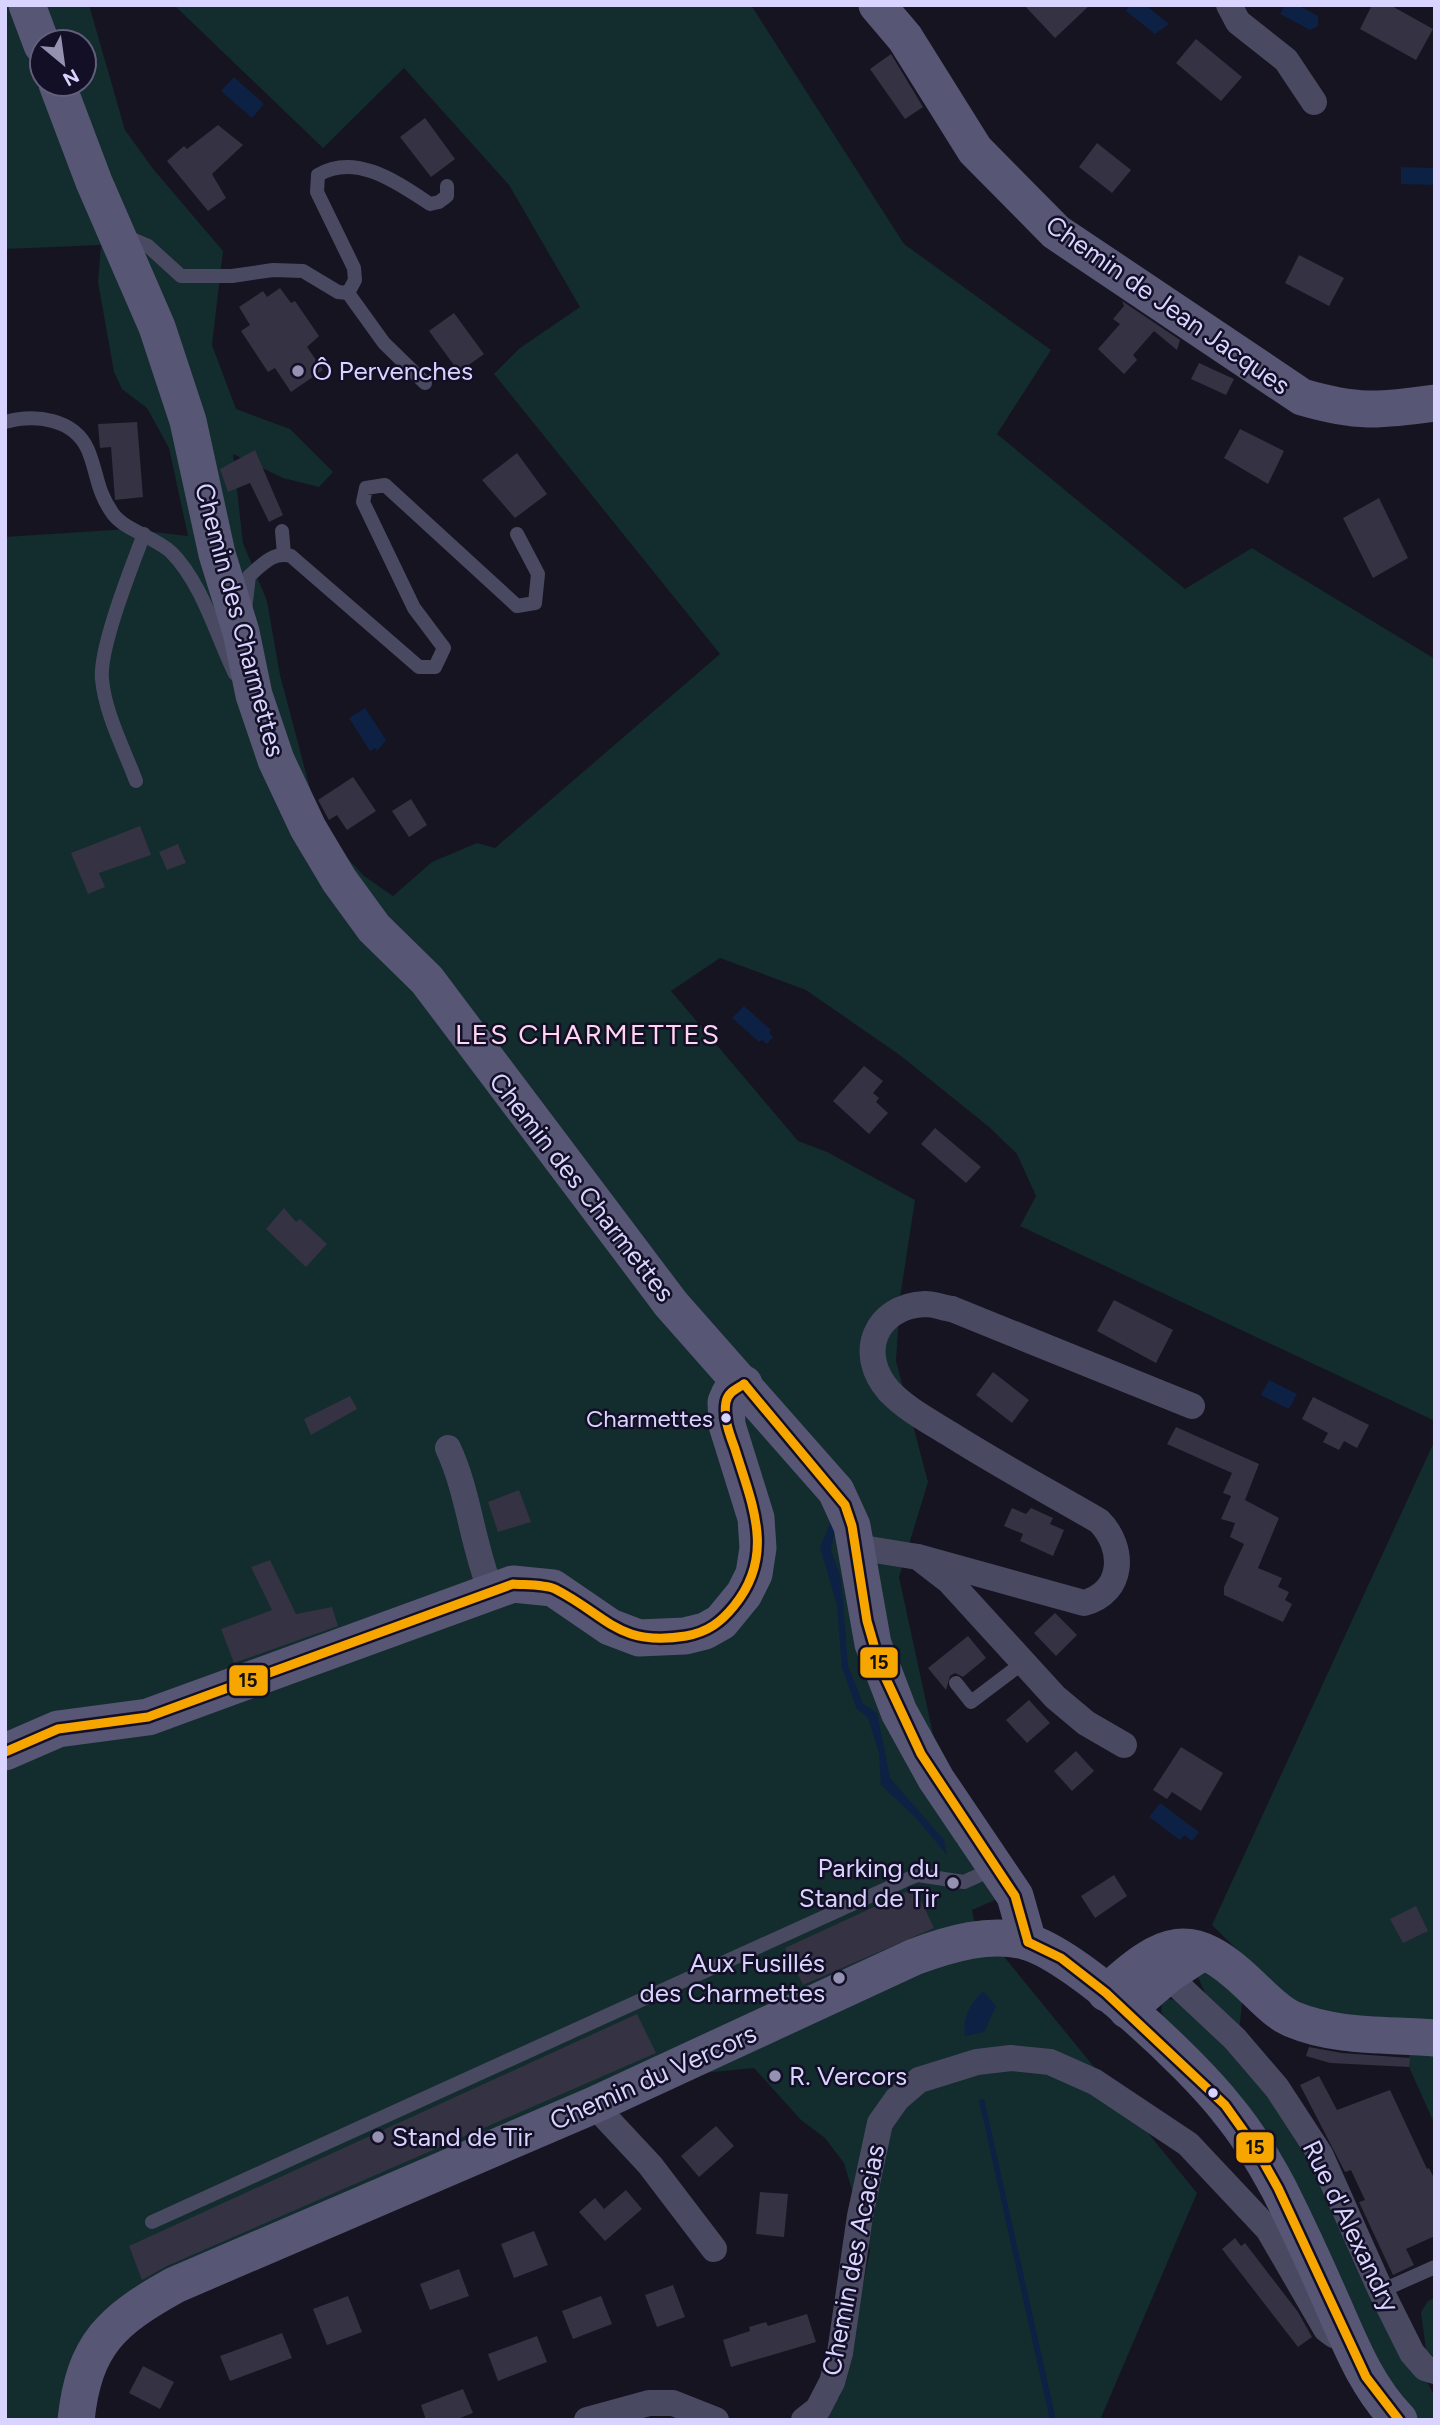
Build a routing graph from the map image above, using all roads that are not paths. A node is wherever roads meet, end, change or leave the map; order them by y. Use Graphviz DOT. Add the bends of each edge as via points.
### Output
graph roads {
  1 [pos="27,5"];
  2 [pos="877,5"];
  3 [pos="1229,5"];
  4 [pos="36,28"];
  5 [pos="63,98"];
  6 [pos="1314,102"];
  7 [pos="447,186"];
  8 [pos="115,231"];
  9 [pos="348,293"];
  10 [pos="425,383"];
  11 [pos="1435,403"];
  12 [pos="5,422"];
  13 [pos="282,531"];
  14 [pos="144,534"];
  15 [pos="517,534"];
  16 [pos="284,554"];
  17 [pos="241,632"];
  18 [pos="254,695"];
  19 [pos="136,781"];
  20 [pos="737,1388"];
  21 [pos="1192,1406"];
  22 [pos="448,1448"];
  23 [pos="856,1547"];
  24 [pos="918,1557"];
  25 [pos="491,1591"];
  26 [pos="1024,1662"];
  27 [pos="956,1683"];
  28 [pos="1124,1745"];
  29 [pos="5,1752"];
  30 [pos="996,1867"];
  31 [pos="1028,1942"];
  32 [pos="1159,1966"];
  33 [pos="1117,2001"];
  34 [pos="1435,2038"];
  35 [pos="594,2105"];
  36 [pos="152,2222"];
  37 [pos="714,2249"];
  38 [pos="1435,2267"];
  39 [pos="1381,2291"];
  40 [pos="1353,2349"];
  41 [pos="1432,2371"];
  42 [pos="677,2412"];
  43 [pos="76,2420"];
  44 [pos="587,2420"];
  45 [pos="716,2420"];
  46 [pos="804,2420"];
  47 [pos="1399,2420"];
  1 -- 4 [label="street"];
  2 -- 11 [label="street, Chemin de Jean Jacques" via="905,38 975,150 1056,232 1302,397 1371,412"];
  3 -- 6 [label="street" via="1238,22 1286,60"];
  5 -- 8 [label="street, Chemin des Charmettes"];
  7 -- 9 [label="lane" via="447,196 430,204 380,174 346,166 318,175 317,192 354,268 355,280"];
  8 -- 9 [label="lane" via="148,246 181,276 303,271"];
  8 -- 17 [label="street, Chemin des Charmettes" via="157,327 188,421"];
  9 -- 10 [label="lane" via="384,343"];
  12 -- 14 [label="lane" via="52,419 69,427 88,449 97,485 115,517"];
  13 -- 16 [label="lane"];
  14 -- 18 [label="lane" via="169,550 187,570 236,676"];
  14 -- 19 [label="lane" via="110,636 102,677"];
  15 -- 16 [label="lane" via="538,574 535,603 517,606 385,485 366,488 363,502 414,608 444,648 435,667 419,667"];
  16 -- 17 [label="lane" via="271,557 250,576"];
  17 -- 18 [label="street, Chemin des Charmettes"];
  18 -- 20 [label="street, Chemin des Charmettes" via="276,760 339,880 374,928 426,981"];
  20 -- 23 [label="street, Chemin des Charmettes" via="836,1491 845,1505"];
  20 -- 25 [label="street" via="726,1402 727,1425 756,1518 758,1548 754,1574 721,1622 685,1636 639,1638 610,1626 553,1588 513,1584"];
  21 -- 24 [label="street" via="952,1309 927,1304 898,1313 872,1338 870,1354 875,1372 889,1390 972,1448 1099,1521 1112,1535 1117,1552 1112,1586 1099,1599 1084,1602"];
  22 -- 25 [label="street"];
  23 -- 24 [label="street"];
  23 -- 30 [label="street, Chemin des Charmettes" via="870,1633 900,1712 936,1779"];
  24 -- 26 [label="street" via="948,1581"];
  25 -- 29 [label="street" via="148,1717 58,1729"];
  26 -- 27 [label="lane" via="971,1703"];
  26 -- 28 [label="street" via="1086,1723"];
  30 -- 31 [label="street, Chemin des Charmettes" via="1015,1896"];
  30 -- 36 [label="lane" via="964,1882 918,1875 910,1878"];
  31 -- 33 [label="street" via="1061,1958"];
  31 -- 35 [label="street, Chemin du Vercors" via="970,1940 914,1956"];
  32 -- 33 [label="street" via="1134,1968"];
  32 -- 34 [label="street" via="1178,1946 1187,1945 1223,1959 1289,2018 1357,2035"];
  32 -- 39 [label="street, Rue d'Alexandry" via="1235,2039 1277,2088 1320,2154"];
  33 -- 40 [label="street" via="1225,2105 1255,2147 1290,2211"];
  35 -- 37 [label="street" via="650,2165"];
  35 -- 43 [label="street, Chemin du Vercors" via="175,2285 141,2304 110,2329 91,2358"];
  38 -- 39 [label="lane"];
  39 -- 41 [label="street, Rue d'Alexandry" via="1412,2353"];
  40 -- 46 [label="street, Chemin des Acacias" via="1326,2329 1268,2229 1188,2144 1095,2082 1050,2062 1011,2058 976,2062 919,2080 897,2099 880,2123 860,2216 840,2353 818,2409"];
  40 -- 47 [label="street" via="1373,2387"];
  42 -- 44 [label="street" via="649,2403"];
  42 -- 45 [label="street"];
}
